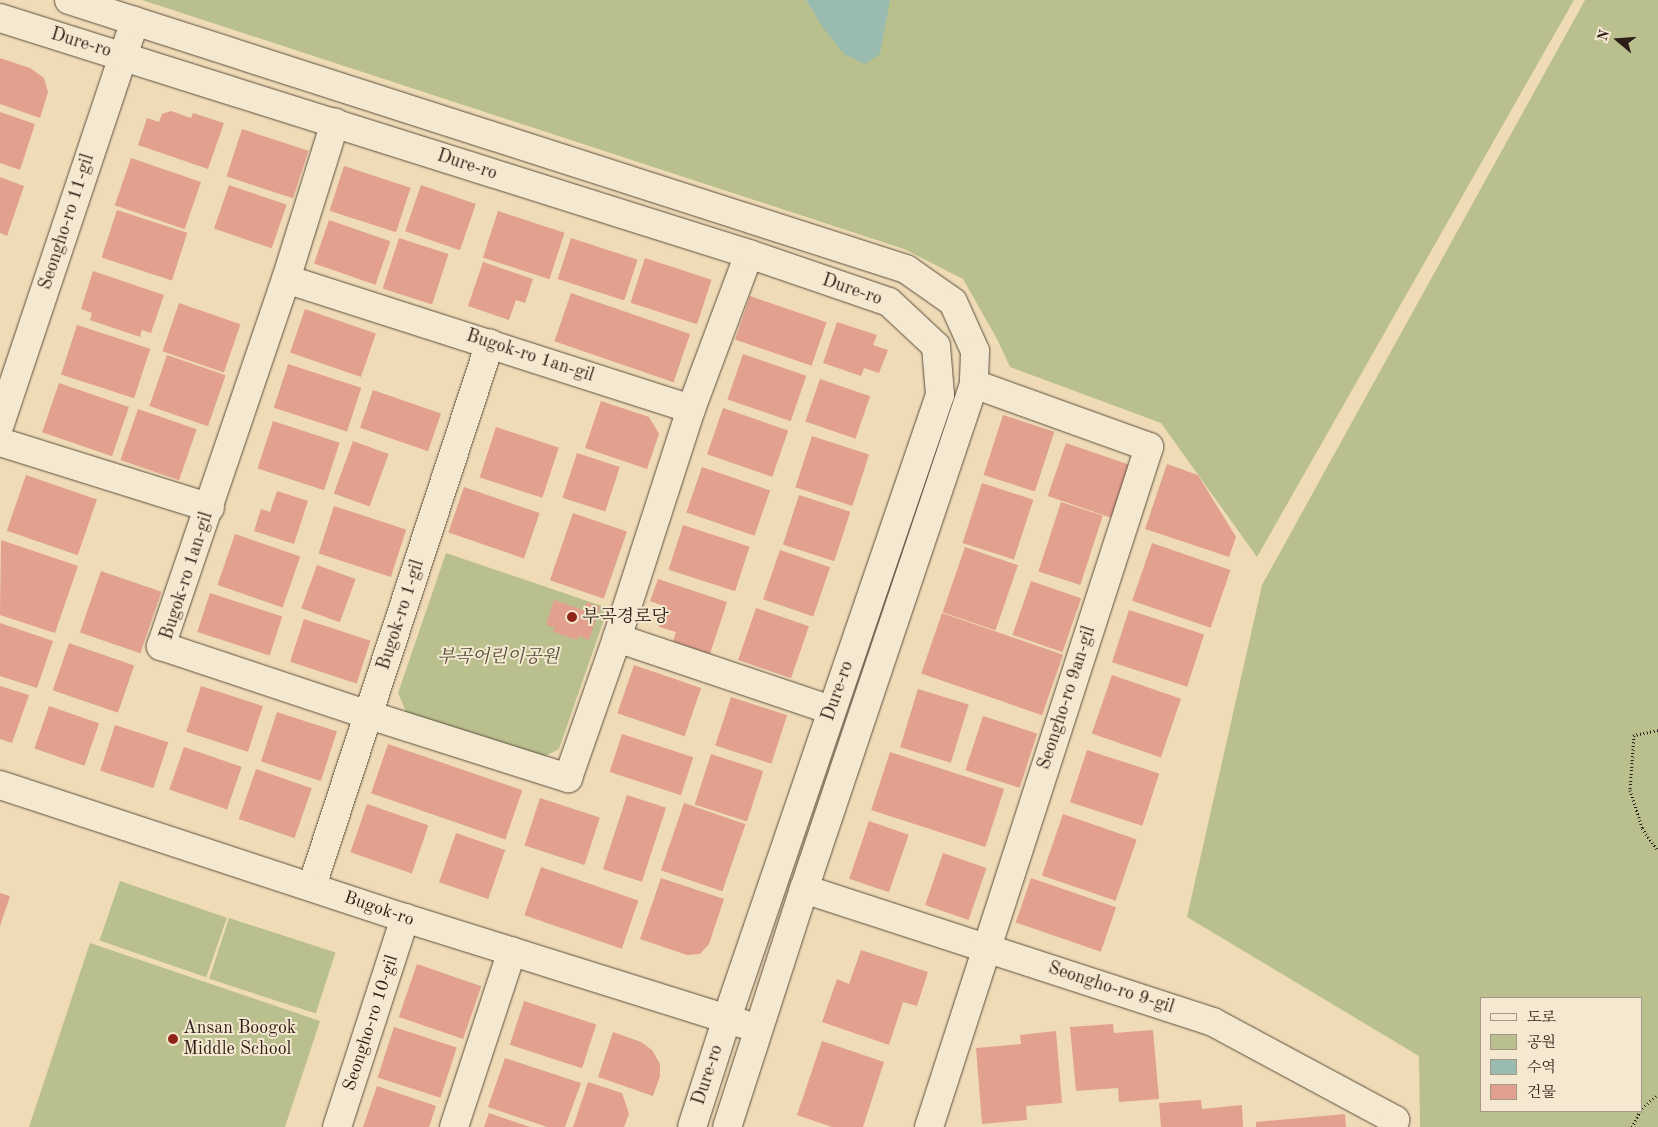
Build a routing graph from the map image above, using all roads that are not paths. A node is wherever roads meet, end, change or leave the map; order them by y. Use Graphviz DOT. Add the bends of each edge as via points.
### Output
graph roads {
  1 [pos="69,0"];
  2 [pos="0,18"];
  3 [pos="135,21"];
  4 [pos="123,56"];
  5 [pos="336,123"];
  6 [pos="749,254"];
  7 [pos="286,279"];
  8 [pos="490,343"];
  9 [pos="974,384"];
  10 [pos="691,409"];
  11 [pos="0,424"];
  12 [pos="0,442"];
  13 [pos="210,508"];
  14 [pos="617,638"];
  15 [pos="832,710"];
  16 [pos="368,715"];
  17 [pos="0,785"];
  18 [pos="312,886"];
  19 [pos="804,889"];
  20 [pos="405,918"];
  21 [pos="986,947"];
  22 [pos="512,951"];
  23 [pos="727,1018"];
  24 [pos="759,1029"];
  25 [pos="337,1127"];
  26 [pos="454,1127"];
  27 [pos="692,1127"];
  28 [pos="727,1127"];
  29 [pos="929,1127"];
  30 [pos="1393,1127"];
  1 -- 3 [label="street, Dure-ro"];
  2 -- 4 [label="street, Dure-ro"];
  3 -- 4 [label="street, Seongho-ro 11-gil"];
  3 -- 9 [label="street, Dure-ro" via="906,269 953,302 975,351"];
  4 -- 5 [label="street, Dure-ro"];
  4 -- 11 [label="street, Seongho-ro 11-gil"];
  5 -- 6 [label="street, Dure-ro"];
  5 -- 7 [label="street"];
  6 -- 10 [label="street"];
  6 -- 15 [label="street, Dure-ro" via="889,302 936,346 940,395"];
  7 -- 8 [label="street, Bugok-ro 1an-gil"];
  7 -- 13 [label="street, Bugok-ro 1an-gil"];
  8 -- 10 [label="street, Bugok-ro 1an-gil"];
  8 -- 16 [label="street, Bugok-ro 1-gil"];
  9 -- 19 [label="street, Dure-ro"];
  9 -- 21 [label="street, Seongho-ro 9an-gil" via="1150,447"];
  10 -- 14 [label="street, Bugok-ro 1an-gil"];
  12 -- 13 [label="street"];
  13 -- 16 [label="street, Bugok-ro 1an-gil" via="161,646"];
  14 -- 15 [label="street"];
  14 -- 16 [label="street, Bugok-ro 1an-gil" via="568,778"];
  15 -- 23 [label="street, Dure-ro"];
  16 -- 18 [label="street, Bugok-ro 1-gil"];
  17 -- 18 [label="street, Bugok-ro"];
  18 -- 20 [label="street, Bugok-ro"];
  19 -- 21 [label="street, Seongho-ro 9-gil"];
  19 -- 24 [label="street, Dure-ro"];
  20 -- 22 [label="street, Bugok-ro"];
  20 -- 25 [label="street, Seongho-ro 10-gil"];
  21 -- 29 [label="street, Seongho-ro 9an-gil"];
  21 -- 30 [label="street, Seongho-ro 9-gil" via="1213,1022 1396,1120"];
  22 -- 23 [label="street, Bugok-ro"];
  22 -- 26 [label="street"];
  23 -- 24 [label="street, Bugok-ro"];
  23 -- 27 [label="street, Dure-ro"];
  24 -- 28 [label="street, Dure-ro"];
}
